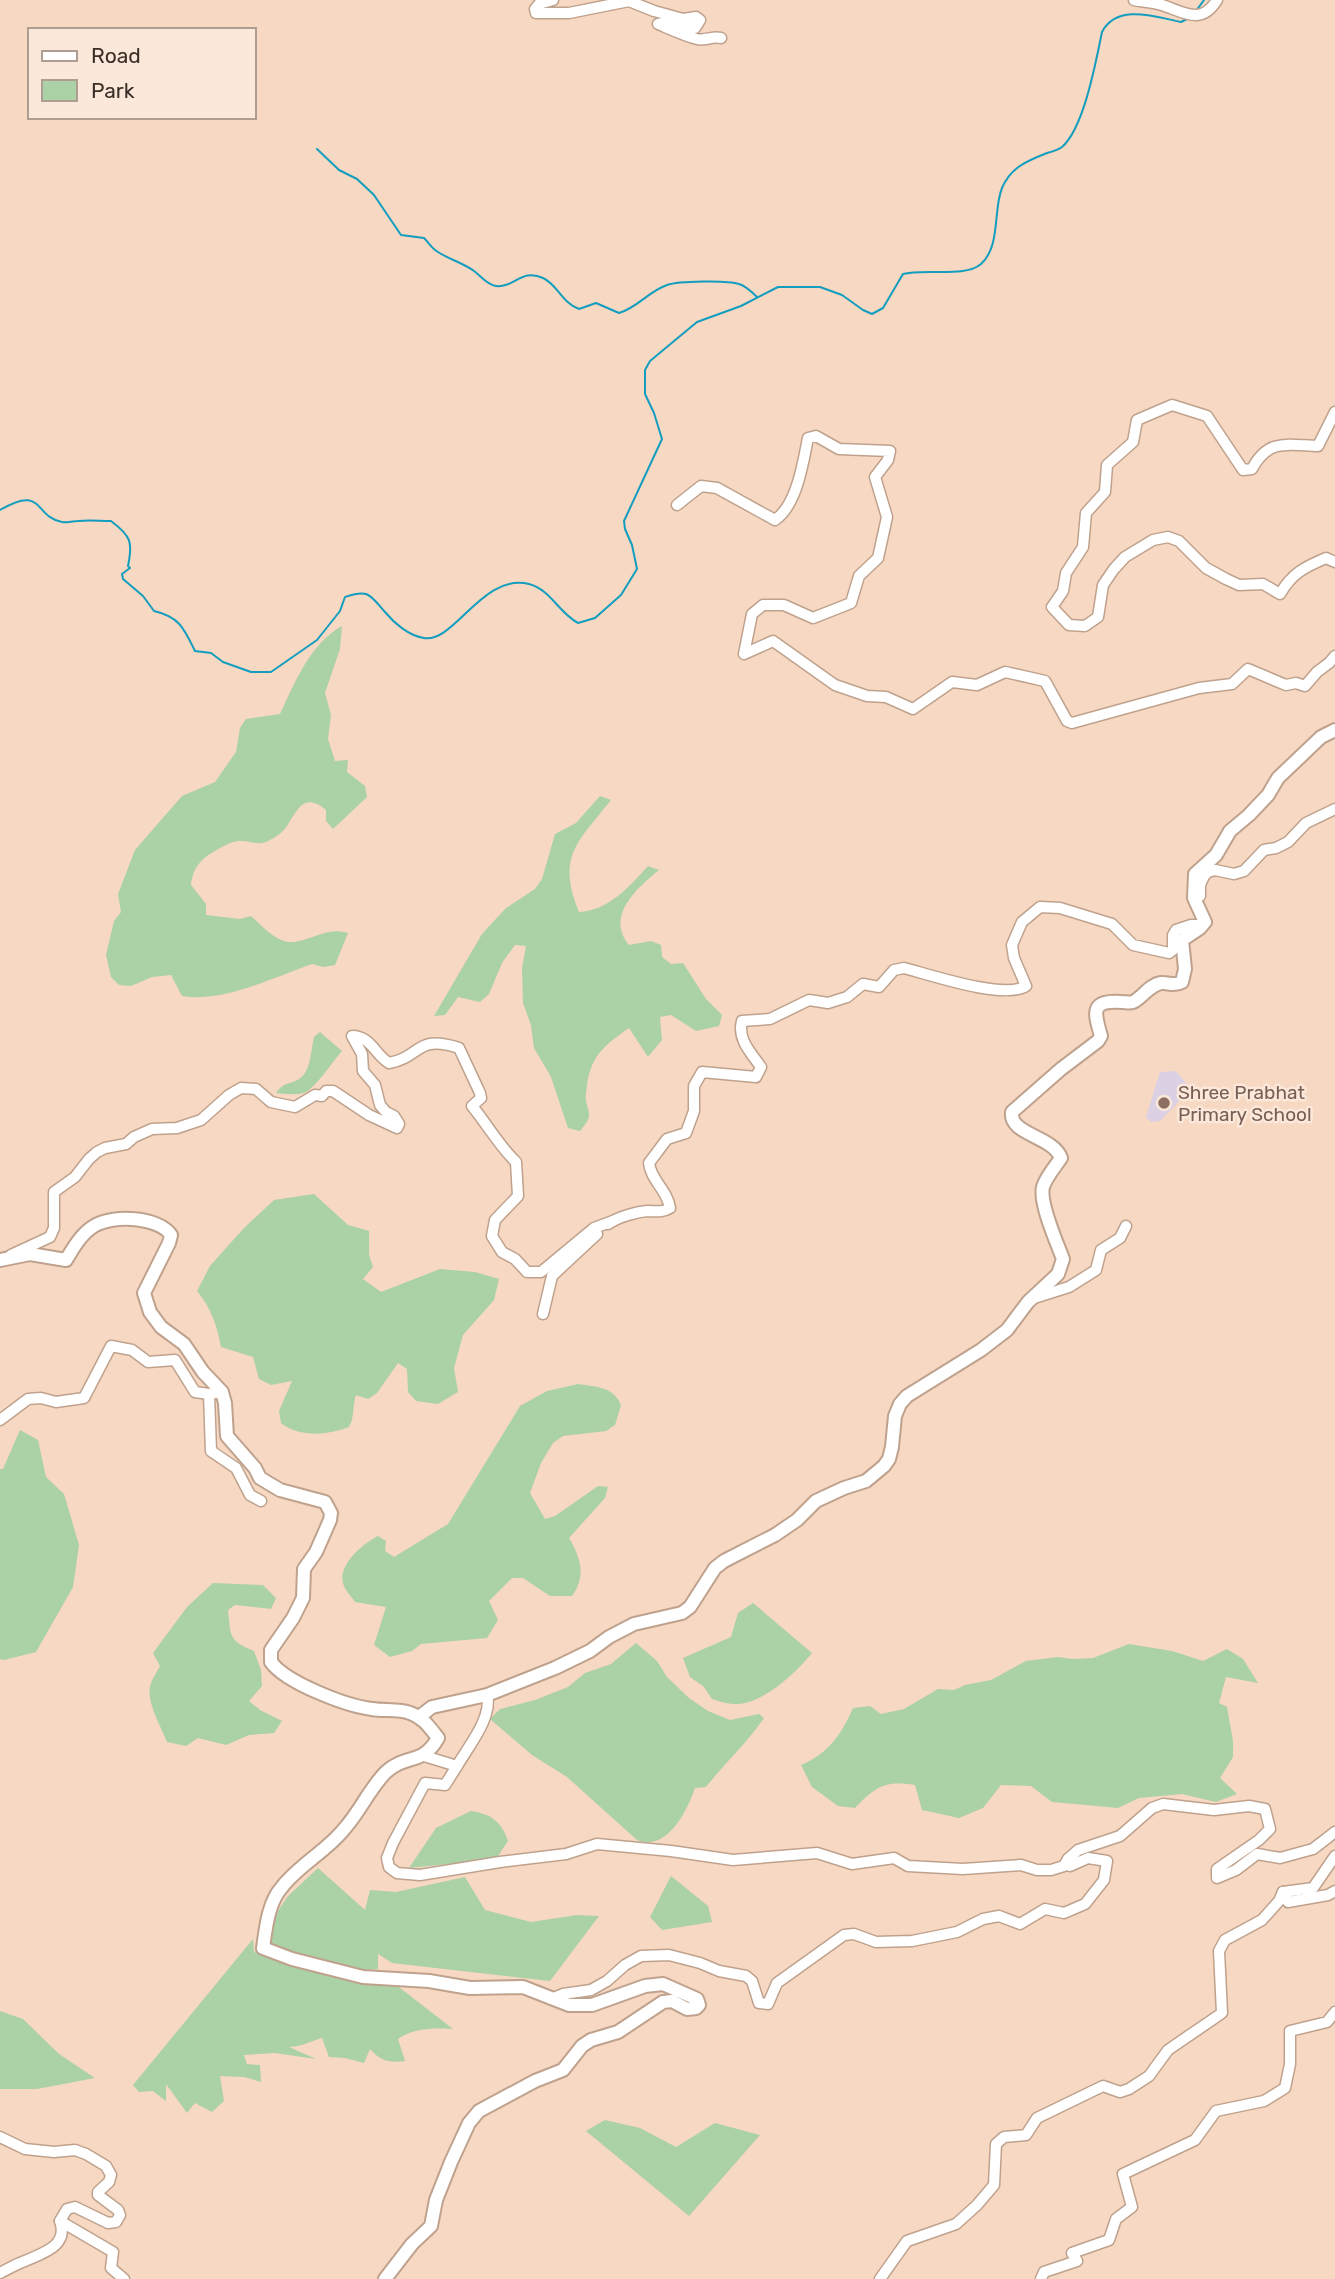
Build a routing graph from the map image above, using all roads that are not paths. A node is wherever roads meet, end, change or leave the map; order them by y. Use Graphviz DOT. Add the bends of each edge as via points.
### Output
graph roads {
  1 [pos="552,0"];
  2 [pos="1134,0"];
  3 [pos="1217,0"];
  4 [pos="721,38"];
  5 [pos="1335,412"];
  6 [pos="677,505"];
  7 [pos="1335,562"];
  8 [pos="1335,656"];
  9 [pos="1335,730"];
  10 [pos="1335,808"];
  11 [pos="1199,907"];
  12 [pos="1201,925"];
  13 [pos="613,1221"];
  14 [pos="1126,1226"];
  15 [pos="2,1259"];
  16 [pos="1034,1298"];
  17 [pos="543,1314"];
  18 [pos="215,1393"];
  19 [pos="0,1420"];
  20 [pos="261,1501"];
  21 [pos="487,1695"];
  22 [pos="419,1717"];
  23 [pos="424,1756"];
  24 [pos="457,1766"];
  25 [pos="1335,1832"];
  26 [pos="1335,1856"];
  27 [pos="1068,1858"];
  28 [pos="1335,1891"];
  29 [pos="1283,1892"];
  30 [pos="550,1999"];
  31 [pos="1335,2012"];
  32 [pos="0,2137"];
  33 [pos="60,2221"];
  34 [pos="0,2273"];
  35 [pos="124,2279"];
  36 [pos="385,2279"];
  37 [pos="880,2279"];
  38 [pos="1041,2279"];
  1 -- 4 [label="street" via="539,4 536,13 569,13 629,1 700,20 695,28 658,23 701,40"];
  2 -- 3 [label="street" via="1192,16 1206,12"];
  5 -- 7 [label="street" via="1318,446 1274,445 1259,456 1252,469 1243,470 1206,416 1172,405 1137,420 1133,442 1107,465 1105,492 1087,513 1083,547 1052,607 1069,625 1086,626 1098,617 1103,584 1125,557 1153,540 1168,537 1226,579 1239,585 1263,584 1280,594 1303,567 1326,558"];
  6 -- 8 [label="street" via="701,486 717,488 775,520 800,477 808,438 816,436 839,449 890,451 875,477 887,517 878,558 859,576 851,603 813,618 784,606 763,605 752,614 744,654 773,640 835,685 886,697 913,709 952,682 977,685 1005,672 1045,681 1072,723 1199,688 1232,684 1248,669 1286,685 1296,682 1305,686"];
  9 -- 11 [label="main road" via="1321,737 1278,778 1268,795 1195,874 1194,898"];
  10 -- 11 [label="street" via="1306,823 1288,842 1264,850 1244,871 1208,872 1200,885"];
  11 -- 12 [label="main road" via="1205,922"];
  12 -- 13 [label="street" via="1175,930 1169,953 1133,945 1112,924 1041,907 1022,922 1012,945 1026,986 1019,991 991,990 904,968 894,970 879,986 863,984 848,997 828,1003 808,1000 770,1019 742,1021 745,1045 761,1067 756,1077 702,1072 694,1086 694,1111 686,1133 667,1139 649,1163 670,1208"];
  12 -- 16 [label="main road" via="1182,940 1182,982 1161,983 1132,1003 1103,1003 1095,1014 1101,1036 1098,1041 1012,1112 1015,1125 1049,1143 1061,1158 1042,1191 1062,1267"];
  13 -- 15 [label="street" via="594,1228 541,1272 527,1272 502,1252 492,1236 495,1220 518,1196 516,1162 472,1106 480,1093 459,1048 426,1044 389,1063 371,1044 352,1035 362,1054 362,1072 375,1085 380,1105 394,1116 397,1128 333,1091 295,1107 271,1102 256,1089 241,1088 201,1120 177,1128 152,1129 97,1152 54,1192 50,1237"];
  13 -- 17 [label="street" via="552,1276"];
  14 -- 16 [label="street" via="1120,1238 1101,1250 1096,1270 1069,1287"];
  15 -- 18 [label="main road" via="30,1254 66,1259 96,1224 118,1219 145,1220 166,1228 169,1243 144,1293 150,1312 184,1344"];
  16 -- 21 [label="main road" via="1007,1330 907,1396 895,1416 888,1459 866,1481 816,1501 775,1535 724,1561 682,1613 634,1624 590,1651"];
  18 -- 19 [label="street" via="195,1392 175,1360 148,1362 132,1350 111,1346 83,1398 56,1402 28,1399"];
  18 -- 20 [label="street" via="211,1451 236,1468 250,1495"];
  18 -- 22 [label="main road" via="225,1403 227,1436 260,1478 279,1490 325,1502 331,1513 319,1546 304,1569 303,1598 271,1650 271,1662 284,1676 341,1701"];
  21 -- 22 [label="main road" via="432,1707"];
  21 -- 24 [label="street" via="490,1705 485,1718"];
  22 -- 23 [label="main road" via="438,1738"];
  23 -- 24 [label="street"];
  23 -- 30 [label="main road" via="402,1761 387,1772 333,1843 281,1887 270,1911 263,1948 363,1977 523,1987"];
  24 -- 27 [label="street" via="445,1785 425,1783 387,1858 397,1873 420,1875 566,1854 597,1844 733,1860 817,1853 852,1864 894,1858 908,1866 963,1869 1021,1865 1051,1870 1064,1866"];
  25 -- 27 [label="street" via="1313,1849 1280,1858 1257,1854 1217,1878 1217,1869 1270,1829 1265,1809 1163,1804 1120,1836"];
  26 -- 29 [label="street" via="1313,1888"];
  27 -- 30 [label="street" via="1070,1866 1088,1858 1107,1861 1104,1880 1085,1904 1074,1910 1045,1909 1020,1924 999,1916 983,1919 957,1932 912,1941 876,1942 844,1935 776,1983 764,2006 746,1976 669,1955 641,1956 591,1990"];
  28 -- 29 [label="street" via="1288,1902"];
  29 -- 37 [label="street" via="1262,1920 1225,1940 1219,1951 1222,2012 1168,2050 1149,2076 1129,2089 1120,2092 1103,2086 1037,2118 1026,2135 1004,2137 996,2144 995,2185 956,2224 907,2241"];
  30 -- 36 [label="main road" via="592,2005 663,1984 697,1999 699,2005 687,2009 663,2002 618,2032 590,2040 563,2070 479,2111 451,2162 431,2226"];
  31 -- 38 [label="street" via="1327,2022 1290,2031 1285,2088 1264,2101 1216,2111 1195,2140 1122,2174 1132,2207 1116,2219 1109,2240 1072,2253 1077,2261 1044,2272"];
  32 -- 33 [label="street" via="25,2149 75,2150 110,2171 109,2182 98,2195 118,2210 116,2222 108,2223 75,2207 67,2209"];
  33 -- 34 [label="street" via="58,2244"];
  33 -- 35 [label="street" via="113,2252 111,2268"];
}
